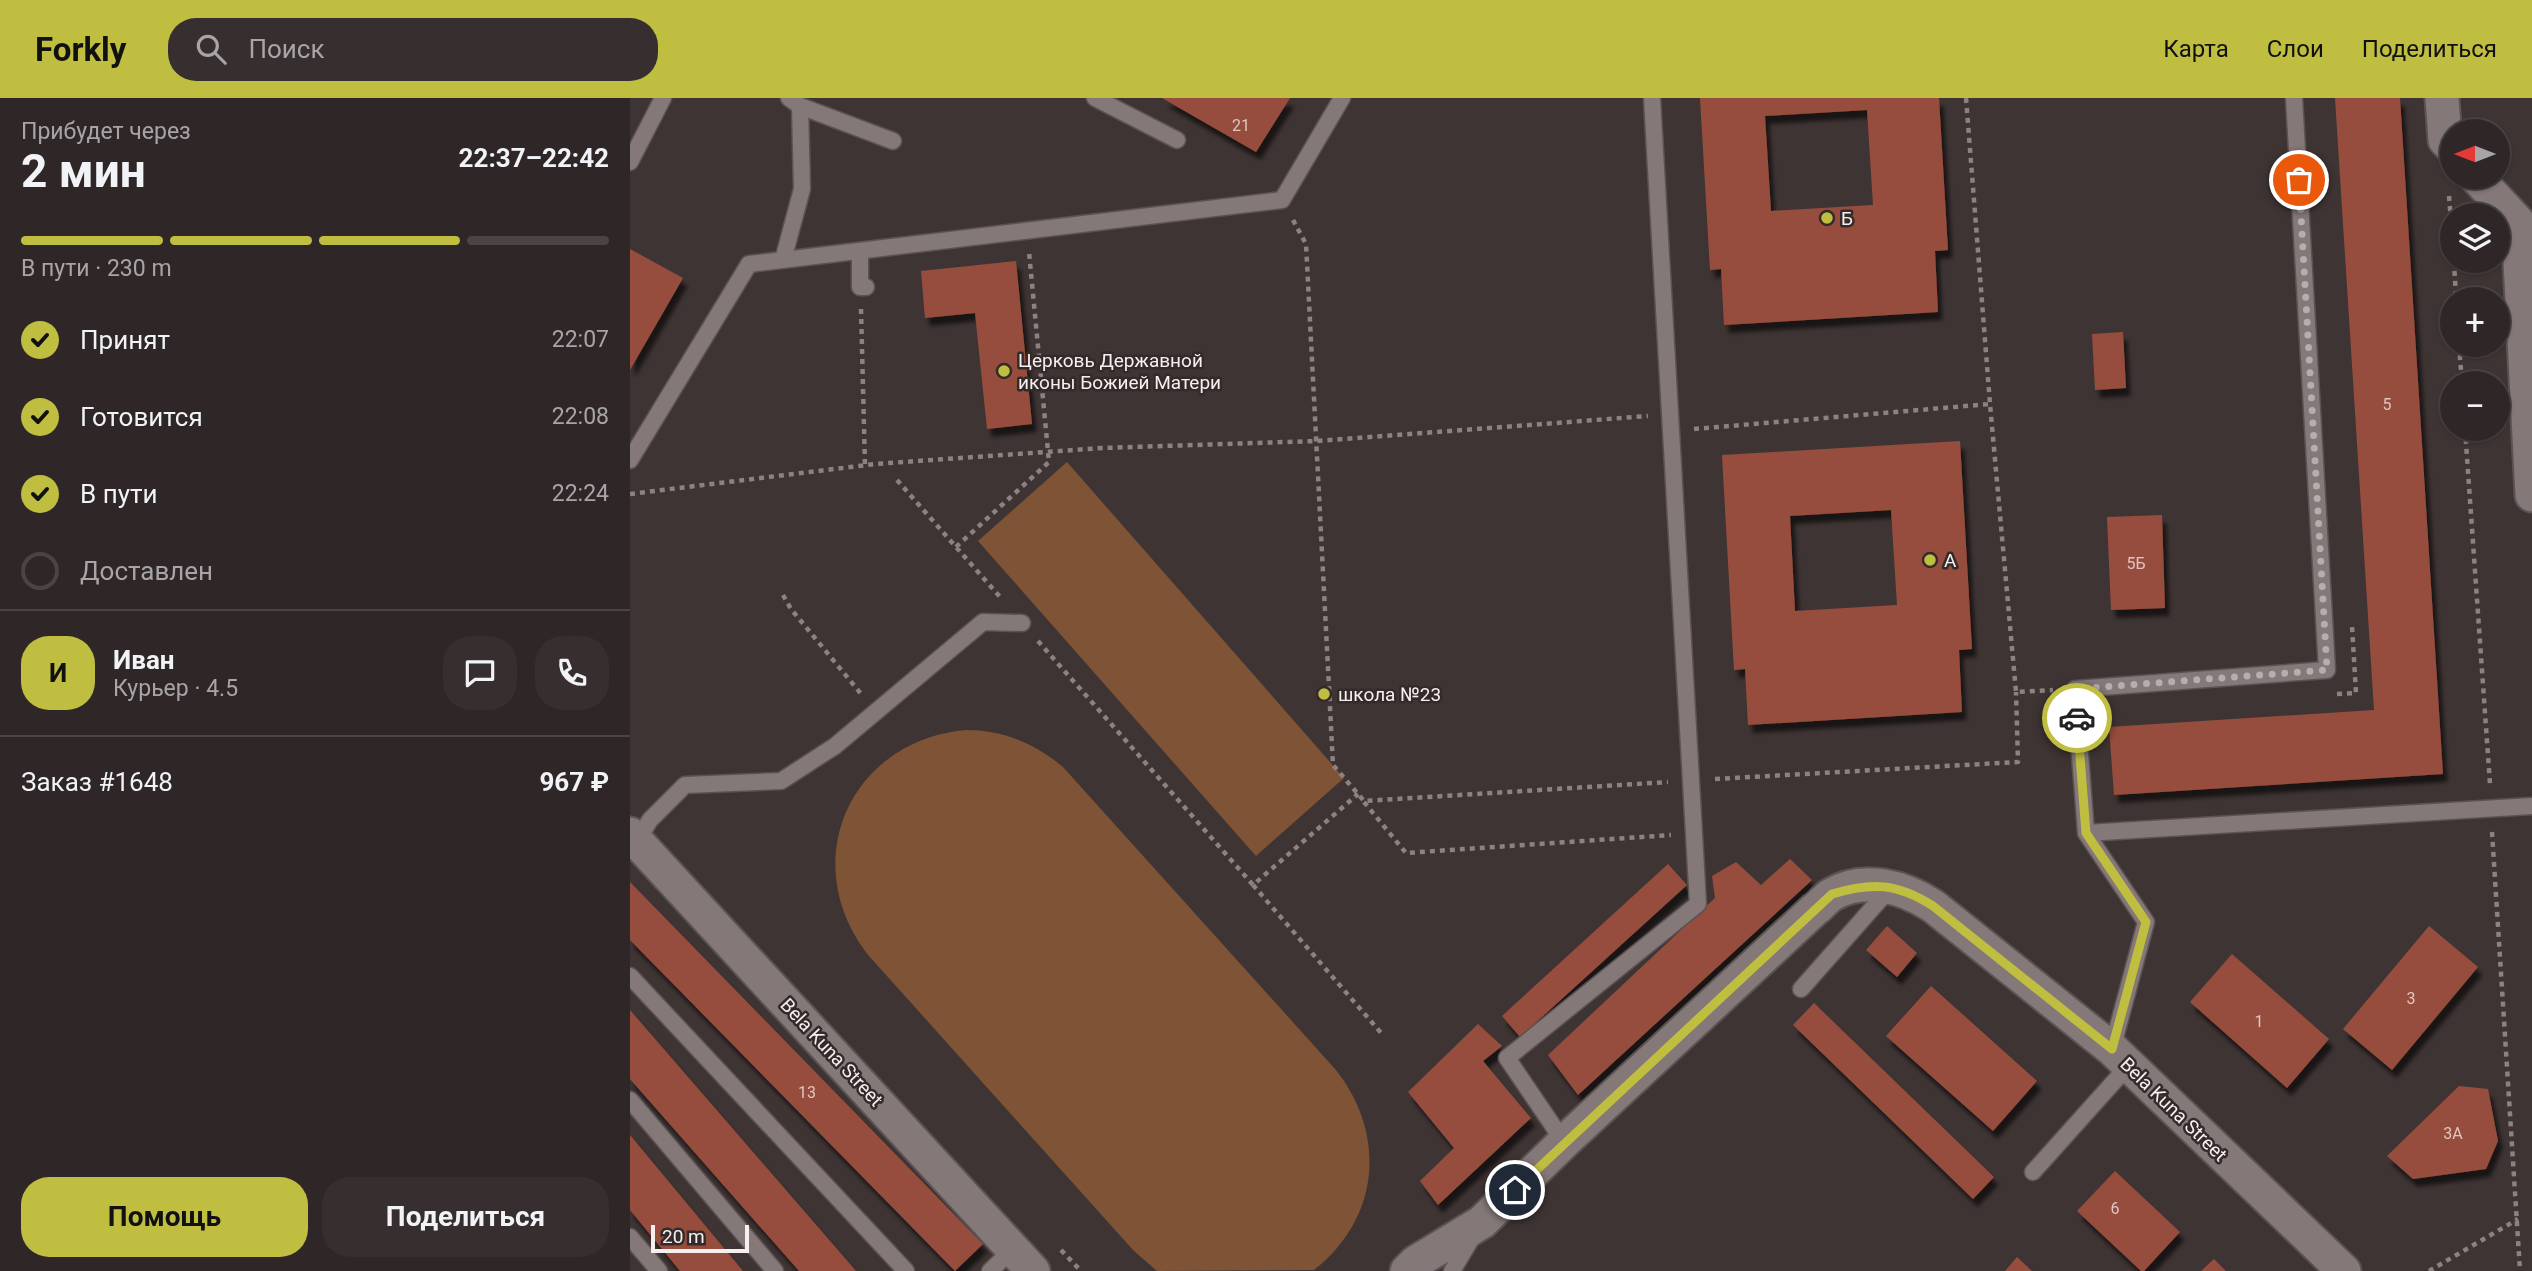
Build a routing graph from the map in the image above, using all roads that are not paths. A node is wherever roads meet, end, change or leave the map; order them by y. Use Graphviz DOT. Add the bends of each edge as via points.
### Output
graph roads {
  1 [pos="663,98"];
  2 [pos="1095,98"];
  3 [pos="1342,98"];
  4 [pos="1652,98"];
  5 [pos="2294,98"];
  6 [pos="2442,98"];
  7 [pos="794,102"];
  8 [pos="2444,119"];
  9 [pos="1177,139"];
  10 [pos="893,141"];
  11 [pos="630,162"];
  12 [pos="2487,189"];
  13 [pos="860,251"];
  14 [pos="783,260"];
  15 [pos="863,287"];
  16 [pos="630,460"];
  17 [pos="2532,495"];
  18 [pos="1022,623"];
  19 [pos="2532,806"];
  20 [pos="2086,833"];
  21 [pos="633,837"];
  22 [pos="1892,886"];
  23 [pos="630,976"];
  24 [pos="1801,989"];
  25 [pos="2120,1057"];
  26 [pos="630,1100"];
  27 [pos="1564,1142"];
  28 [pos="2033,1172"];
  29 [pos="1482,1222"];
  30 [pos="630,1237"];
  31 [pos="1012,1264"];
  32 [pos="659,1271"];
  33 [pos="775,1271"];
  34 [pos="906,1271"];
  35 [pos="1407,1271"];
  36 [pos="1452,1271"];
  37 [pos="2344,1271"];
  1 -- 11 [label="lane"];
  2 -- 9 [label="lane"];
  3 -- 13 [label="lane" via="1282,200"];
  4 -- 27 [label="lane" via="1698,904 1507,1058"];
  5 -- 20 [label="lane" via="2327,670 2075,689"];
  6 -- 8 [label="street"];
  7 -- 10 [label="lane"];
  7 -- 14 [label="lane" via="802,189"];
  12 -- 17 [label="street" via="2518,222"];
  13 -- 14 [label="lane"];
  13 -- 15 [label="lane"];
  14 -- 16 [label="lane" via="749,264"];
  18 -- 21 [label="lane" via="983,622 835,746 781,781 685,785"];
  19 -- 20 [label="lane"];
  20 -- 25 [label="lane" via="2146,922"];
  21 -- 31 [label="street, Bela Kuna Street"];
  22 -- 24 [label="lane"];
  22 -- 25 [label="street, Bela Kuna Street" via="1933,906"];
  22 -- 27 [label="street, Bela Kuna Street" via="1859,886 1832,894"];
  23 -- 34 [label="lane"];
  25 -- 28 [label="lane"];
  25 -- 37 [label="street, Bela Kuna Street"];
  26 -- 33 [label="lane"];
  27 -- 29 [label="street, Bela Kuna Street"];
  29 -- 35 [label="street, Bela Kuna Street"];
  29 -- 36 [label="lane"];
  30 -- 32 [label="lane"];
}
